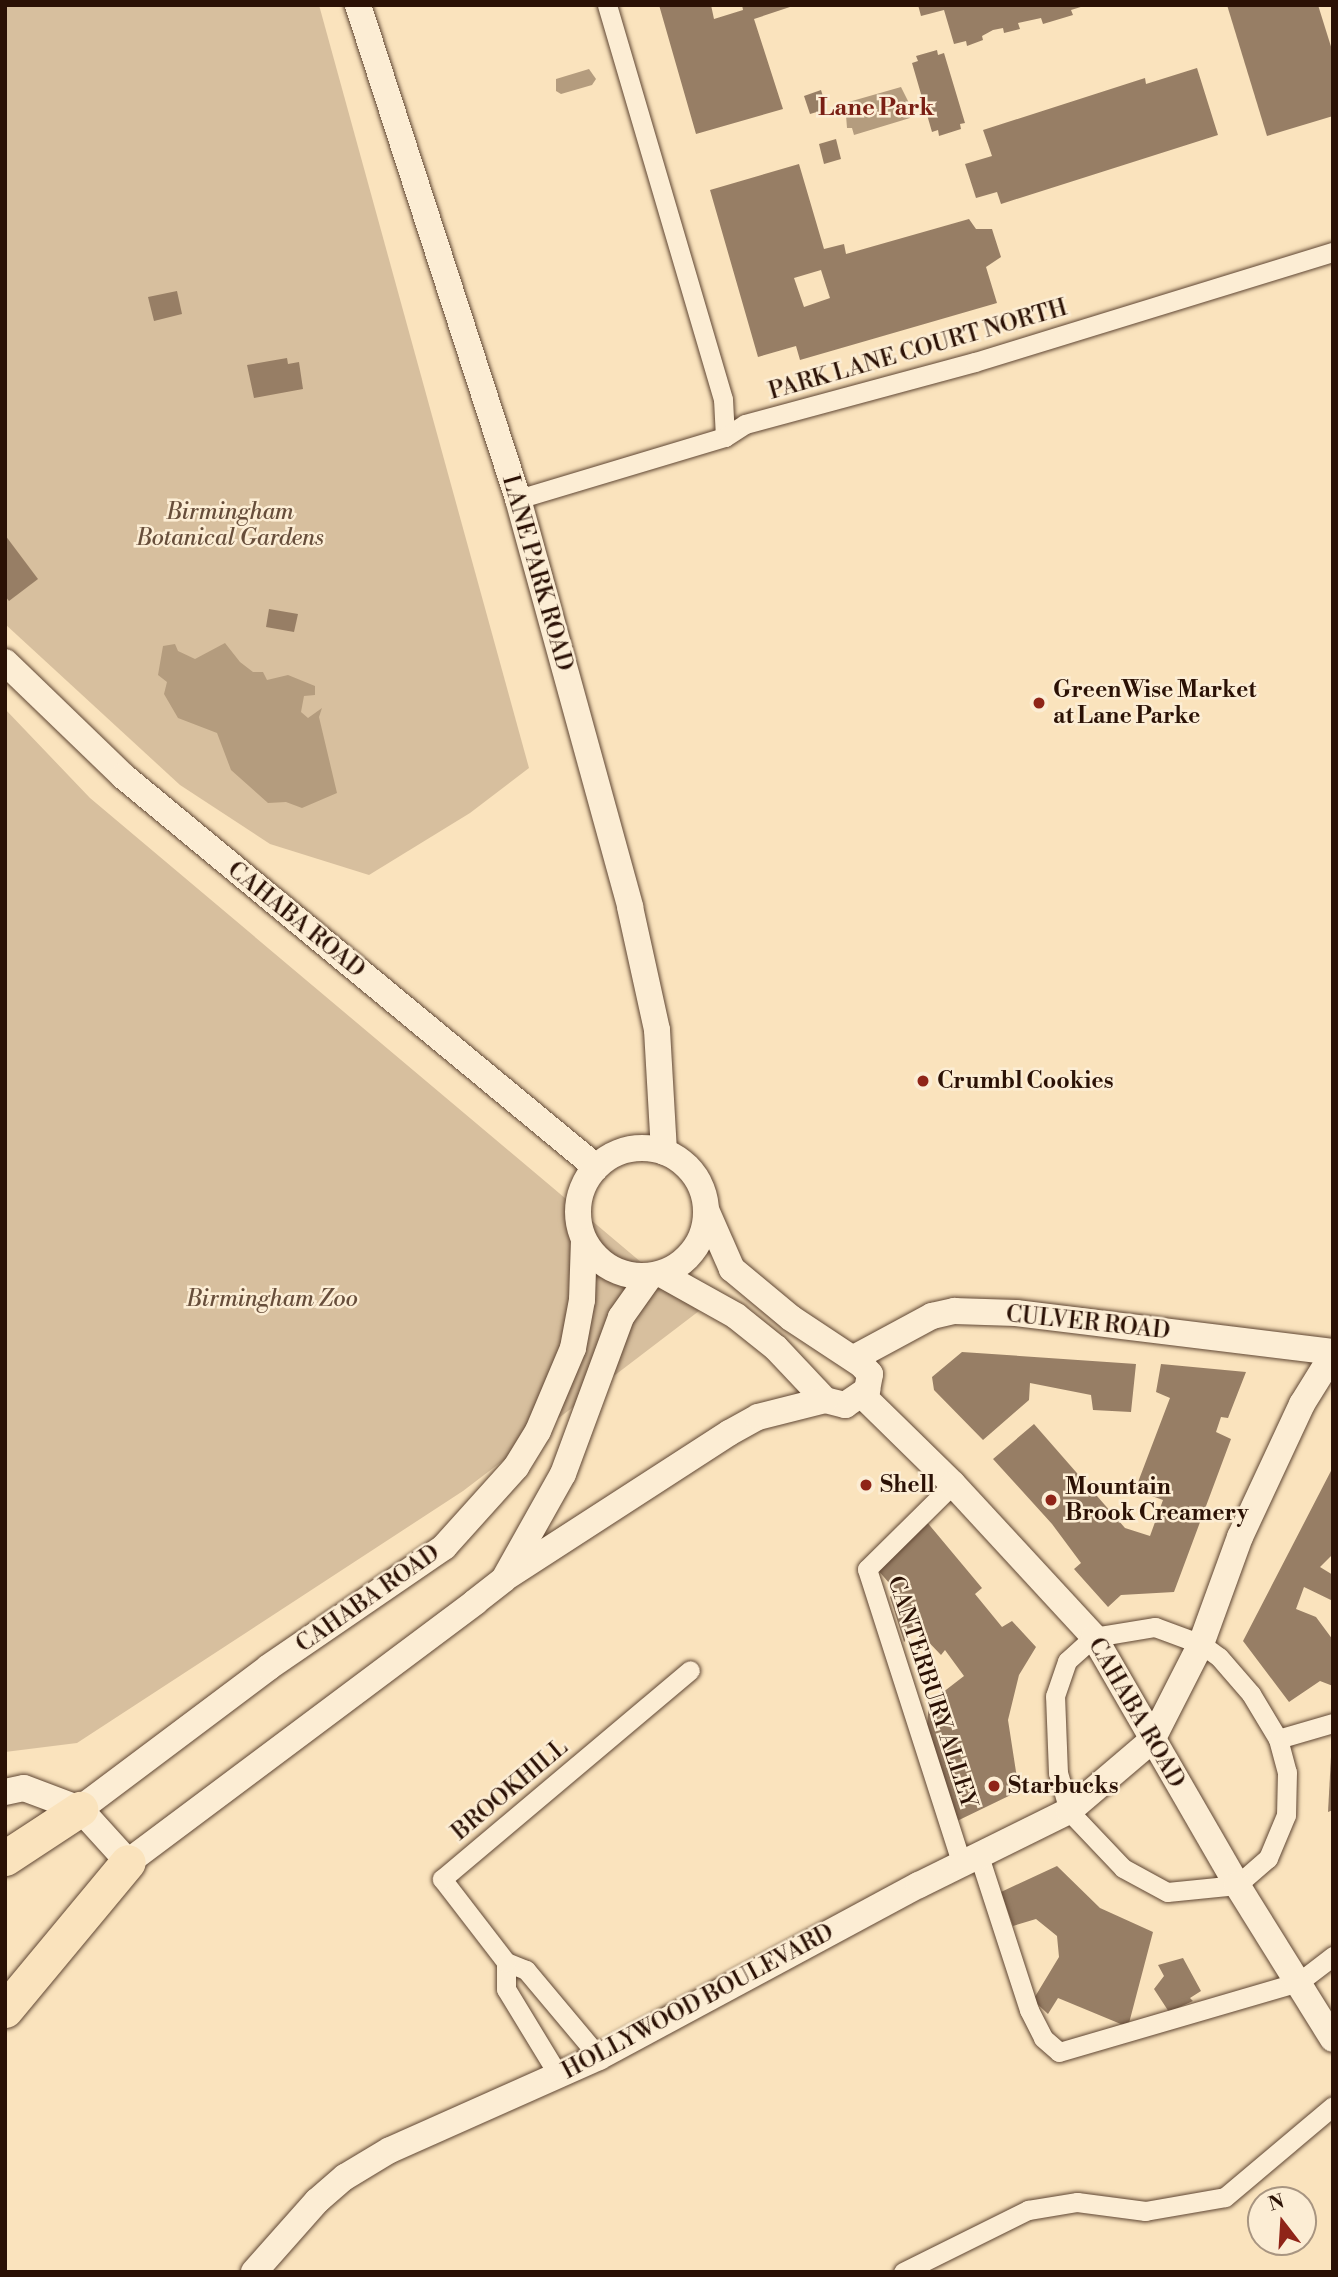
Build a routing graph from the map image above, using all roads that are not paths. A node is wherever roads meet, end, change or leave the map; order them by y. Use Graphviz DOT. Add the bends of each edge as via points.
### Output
graph roads {
  1 [pos="358,5"];
  2 [pos="607,5"];
  3 [pos="1333,252"];
  4 [pos="724,437"];
  5 [pos="518,499"];
  6 [pos="5,662"];
  7 [pos="664,1152"];
  8 [pos="596,1167"];
  9 [pos="706,1212"];
  10 [pos="584,1241"];
  11 [pos="656,1275"];
  12 [pos="1333,1353"];
  13 [pos="854,1358"];
  14 [pos="862,1395"];
  15 [pos="825,1400"];
  16 [pos="953,1484"];
  17 [pos="504,1579"];
  18 [pos="1094,1637"];
  19 [pos="1201,1644"];
  20 [pos="690,1670"];
  21 [pos="1333,1723"];
  22 [pos="1278,1739"];
  23 [pos="1152,1740"];
  24 [pos="5,1792"];
  25 [pos="80,1809"];
  26 [pos="1069,1811"];
  27 [pos="5,1858"];
  28 [pos="971,1861"];
  29 [pos="128,1862"];
  30 [pos="1237,1885"];
  31 [pos="1333,1956"];
  32 [pos="506,1962"];
  33 [pos="5,1974"];
  34 [pos="1299,1982"];
  35 [pos="5,2010"];
  36 [pos="1333,2039"];
  37 [pos="599,2057"];
  38 [pos="559,2076"];
  39 [pos="1333,2106"];
  40 [pos="254,2272"];
  41 [pos="903,2272"];
  1 -- 5 [label="street, LANE PARK ROAD"];
  2 -- 4 [label="street" via="723,399"];
  3 -- 4 [label="street, PARK LANE COURT NORTH" via="988,358 745,424"];
  4 -- 5 [label="street, PARK LANE COURT NORTH"];
  5 -- 7 [label="street, LANE PARK ROAD" via="629,906 657,1030"];
  6 -- 8 [label="street, CAHABA ROAD" via="123,776"];
  7 -- 8 [label="street" via="634,1149"];
  7 -- 9 [label="street" via="690,1170 705,1196"];
  8 -- 10 [label="street, CAHABA ROAD" via="579,1198"];
  9 -- 11 [label="street" via="702,1234 690,1255"];
  9 -- 13 [label="street" via="732,1269 790,1318"];
  10 -- 11 [label="street" via="606,1266 635,1276"];
  10 -- 25 [label="street, CAHABA ROAD" via="582,1300 573,1348 538,1431 516,1467 444,1547 270,1667"];
  11 -- 15 [label="street" via="736,1316 776,1348"];
  11 -- 17 [label="street" via="621,1317 569,1462"];
  12 -- 13 [label="street, CULVER ROAD" via="1016,1313 954,1311 932,1316"];
  12 -- 19 [label="street" via="1302,1404 1240,1537"];
  13 -- 14 [label="street" via="870,1374 871,1382"];
  14 -- 15 [label="street" via="845,1405"];
  14 -- 16 [label="street, CAHABA ROAD"];
  15 -- 17 [label="street" via="758,1418 729,1433"];
  16 -- 18 [label="street, CAHABA ROAD"];
  16 -- 28 [label="street, CANTERBURY ALLEY" via="867,1569"];
  17 -- 29 [label="street"];
  18 -- 19 [label="street" via="1155,1627"];
  18 -- 23 [label="street, CAHABA ROAD"];
  18 -- 26 [label="street" via="1067,1661 1055,1696 1058,1773"];
  19 -- 22 [label="street" via="1219,1657 1251,1694"];
  19 -- 23 [label="street"];
  20 -- 32 [label="street, BROOKHILL" via="442,1879"];
  21 -- 22 [label="street"];
  22 -- 30 [label="street" via="1287,1772 1286,1815 1268,1858"];
  23 -- 26 [label="street, HOLLYWOOD BOULEVARD"];
  23 -- 30 [label="street, CAHABA ROAD"];
  24 -- 25 [label="street" via="24,1788"];
  25 -- 27 [label="highway"];
  25 -- 29 [label="street"];
  26 -- 28 [label="street, HOLLYWOOD BOULEVARD"];
  26 -- 30 [label="street" via="1123,1868 1167,1892"];
  28 -- 34 [label="street, CANTERBURY ALLEY" via="1029,2010 1044,2038 1059,2052"];
  28 -- 37 [label="street, HOLLYWOOD BOULEVARD"];
  29 -- 33 [label="highway"];
  29 -- 35 [label="highway"];
  30 -- 34 [label="street, CAHABA ROAD"];
  31 -- 34 [label="street, CANTERBURY ALLEY"];
  32 -- 37 [label="street, BROOKHILL" via="526,1970"];
  32 -- 38 [label="street" via="506,1989"];
  34 -- 36 [label="street, CAHABA ROAD"];
  37 -- 38 [label="street, HOLLYWOOD BOULEVARD"];
  38 -- 40 [label="street, HOLLYWOOD BOULEVARD" via="390,2150 345,2177 317,2201"];
  39 -- 41 [label="street" via="1225,2197 1145,2211 1077,2202 1028,2210"];
}
